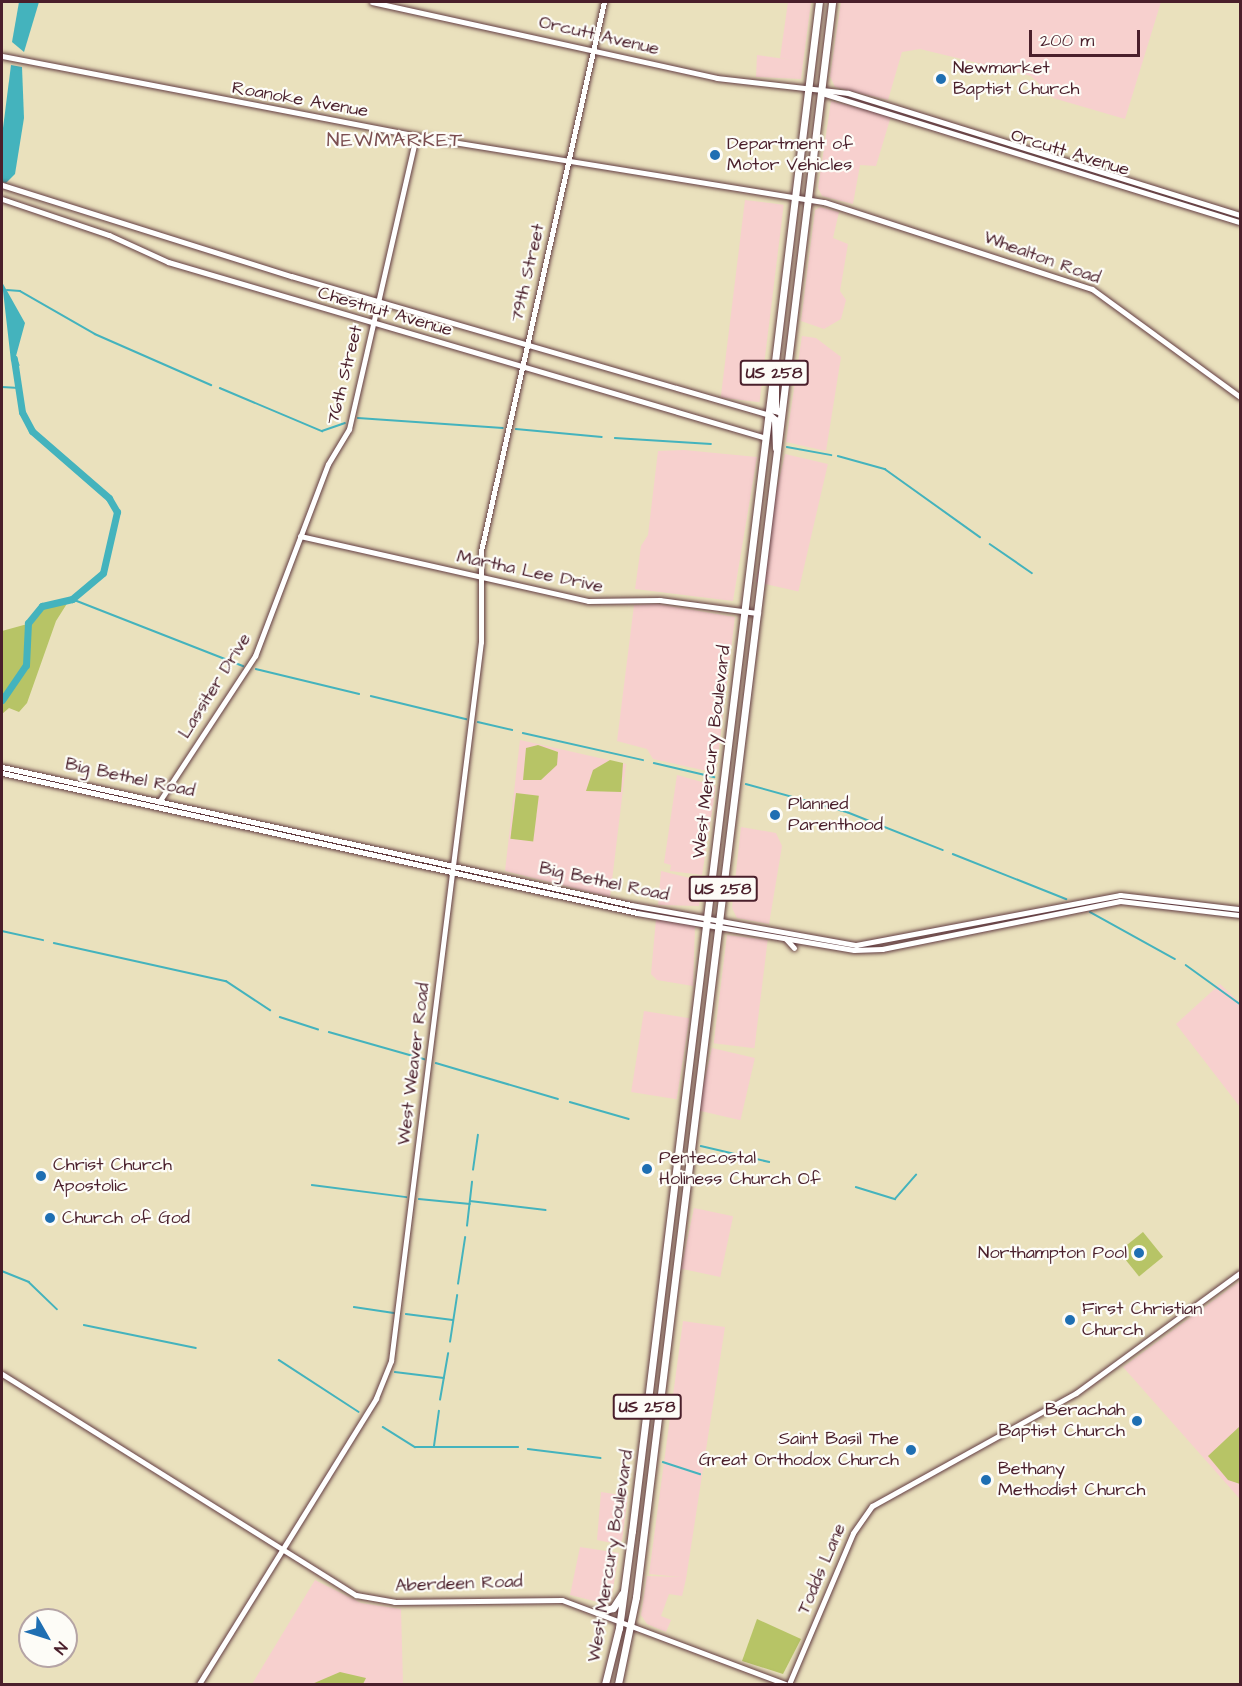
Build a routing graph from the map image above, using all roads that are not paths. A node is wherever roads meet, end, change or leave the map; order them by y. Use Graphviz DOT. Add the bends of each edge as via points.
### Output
graph roads {
  1 [pos="372,2"];
  2 [pos="604,2"];
  3 [pos="819,2"];
  4 [pos="832,2"];
  5 [pos="593,51"];
  6 [pos="2,56"];
  7 [pos="808,91"];
  8 [pos="821,92"];
  9 [pos="906,110"];
  10 [pos="886,111"];
  11 [pos="416,136"];
  12 [pos="568,163"];
  13 [pos="2,185"];
  14 [pos="796,197"];
  15 [pos="2,199"];
  16 [pos="807,199"];
  17 [pos="1240,215"];
  18 [pos="1240,222"];
  19 [pos="378,302"];
  20 [pos="373,324"];
  21 [pos="527,345"];
  22 [pos="522,367"];
  23 [pos="774,375"];
  24 [pos="1240,397"];
  25 [pos="781,412"];
  26 [pos="769,415"];
  27 [pos="766,438"];
  28 [pos="777,451"];
  29 [pos="310,508"];
  30 [pos="300,536"];
  31 [pos="481,551"];
  32 [pos="479,577"];
  33 [pos="745,610"];
  34 [pos="758,613"];
  35 [pos="2,767"];
  36 [pos="2,773"];
  37 [pos="159,803"];
  38 [pos="453,868"];
  39 [pos="1144,899"];
  40 [pos="1240,909"];
  41 [pos="1240,915"];
  42 [pos="706,921"];
  43 [pos="718,923"];
  44 [pos="781,937"];
  45 [pos="794,948"];
  46 [pos="1240,1273"];
  47 [pos="2,1374"];
  48 [pos="279,1550"];
  49 [pos="624,1589"];
  50 [pos="597,1612"];
  51 [pos="620,1621"];
  52 [pos="632,1625"];
  53 [pos="198,1684"];
  54 [pos="605,1684"];
  55 [pos="618,1684"];
  56 [pos="787,1684"];
  1 -- 5 [label="street, Orcutt Avenue"];
  2 -- 5 [label="street, 79th Street"];
  3 -- 7 [label="highway, West Mercury Boulevard / US 258"];
  4 -- 8 [label="highway, West Mercury Boulevard / US 258"];
  5 -- 7 [label="street, Orcutt Avenue"];
  5 -- 12 [label="street, 79th Street"];
  6 -- 11 [label="street, Roanoke Avenue"];
  7 -- 8 [label="street, Orcutt Avenue"];
  7 -- 14 [label="highway, West Mercury Boulevard / US 258"];
  8 -- 9 [label="street, Orcutt Avenue" via="848,93"];
  8 -- 10 [label="street, Orcutt Avenue"];
  8 -- 16 [label="highway, West Mercury Boulevard / US 258"];
  9 -- 10 [label="street"];
  9 -- 17 [label="street, Orcutt Avenue"];
  10 -- 18 [label="street, Orcutt Avenue"];
  11 -- 12 [label="street, Roanoke Avenue"];
  11 -- 19 [label="street, 76th Street"];
  12 -- 14 [label="street, Roanoke Avenue"];
  12 -- 21 [label="street, 79th Street"];
  13 -- 19 [label="street, Chestnut Avenue"];
  14 -- 16 [label="street, Roanoke Avenue"];
  14 -- 23 [label="highway, West Mercury Boulevard / US 258"];
  15 -- 20 [label="street, Chestnut Avenue" via="88,227 168,262"];
  16 -- 24 [label="street, Whealton Road" via="1092,289"];
  16 -- 25 [label="highway, West Mercury Boulevard / US 258"];
  19 -- 20 [label="street, 76th Street"];
  19 -- 21 [label="street, Chestnut Avenue"];
  20 -- 22 [label="street, Chestnut Avenue"];
  20 -- 29 [label="street, 76th Street" via="351,425"];
  21 -- 22 [label="street, 79th Street"];
  21 -- 26 [label="street, Chestnut Avenue"];
  22 -- 27 [label="street, Chestnut Avenue"];
  22 -- 31 [label="street, 79th Street"];
  23 -- 25 [label="highway" via="775,410"];
  23 -- 26 [label="highway, West Mercury Boulevard / US 258"];
  25 -- 28 [label="highway, West Mercury Boulevard / US 258"];
  26 -- 27 [label="highway, West Mercury Boulevard / US 258"];
  26 -- 28 [label="highway" via="775,420"];
  27 -- 33 [label="highway, West Mercury Boulevard / US 258"];
  28 -- 34 [label="highway, West Mercury Boulevard / US 258"];
  29 -- 30 [label="street, Lassiter Drive"];
  30 -- 32 [label="street, Martha Lee Drive"];
  30 -- 37 [label="street, Lassiter Drive" via="255,656"];
  31 -- 32 [label="street, West Weaver Road"];
  32 -- 33 [label="street, Martha Lee Drive" via="599,603 660,600"];
  32 -- 38 [label="street, West Weaver Road" via="482,634"];
  33 -- 34 [label="street, Martha Lee Drive"];
  33 -- 42 [label="highway, West Mercury Boulevard / US 258"];
  34 -- 43 [label="highway, West Mercury Boulevard / US 258"];
  35 -- 37 [label="street, Big Bethel Road"];
  36 -- 37 [label="street, Big Bethel Road"];
  37 -- 38 [label="street, Big Bethel Road"];
  38 -- 42 [label="street, Big Bethel Road"];
  38 -- 48 [label="street, West Weaver Road" via="391,1361 376,1398"];
  39 -- 40 [label="street, Big Bethel Road"];
  39 -- 41 [label="street, Big Bethel Road"];
  39 -- 43 [label="street, Big Bethel Road" via="1107,897 868,945"];
  39 -- 44 [label="street, Big Bethel Road" via="1108,902 875,950"];
  42 -- 43 [label="street, Big Bethel Road"];
  42 -- 49 [label="highway, West Mercury Boulevard / US 258"];
  43 -- 44 [label="street, Big Bethel Road"];
  43 -- 52 [label="highway, West Mercury Boulevard / US 258"];
  44 -- 45 [label="street"];
  46 -- 56 [label="street, Todds Lane" via="1076,1393 872,1506 853,1533"];
  47 -- 48 [label="street, Aberdeen Road"];
  48 -- 50 [label="street, Aberdeen Road" via="341,1588 374,1600 543,1597"];
  48 -- 53 [label="street, West Weaver Road"];
  49 -- 50 [label="highway" via="613,1608"];
  49 -- 51 [label="highway, West Mercury Boulevard / US 258"];
  50 -- 51 [label="street, Aberdeen Road"];
  51 -- 52 [label="street, Aberdeen Road"];
  51 -- 54 [label="highway, West Mercury Boulevard / US 258"];
  52 -- 55 [label="highway, West Mercury Boulevard / US 258"];
  52 -- 56 [label="street, Aberdeen Road"];
}
